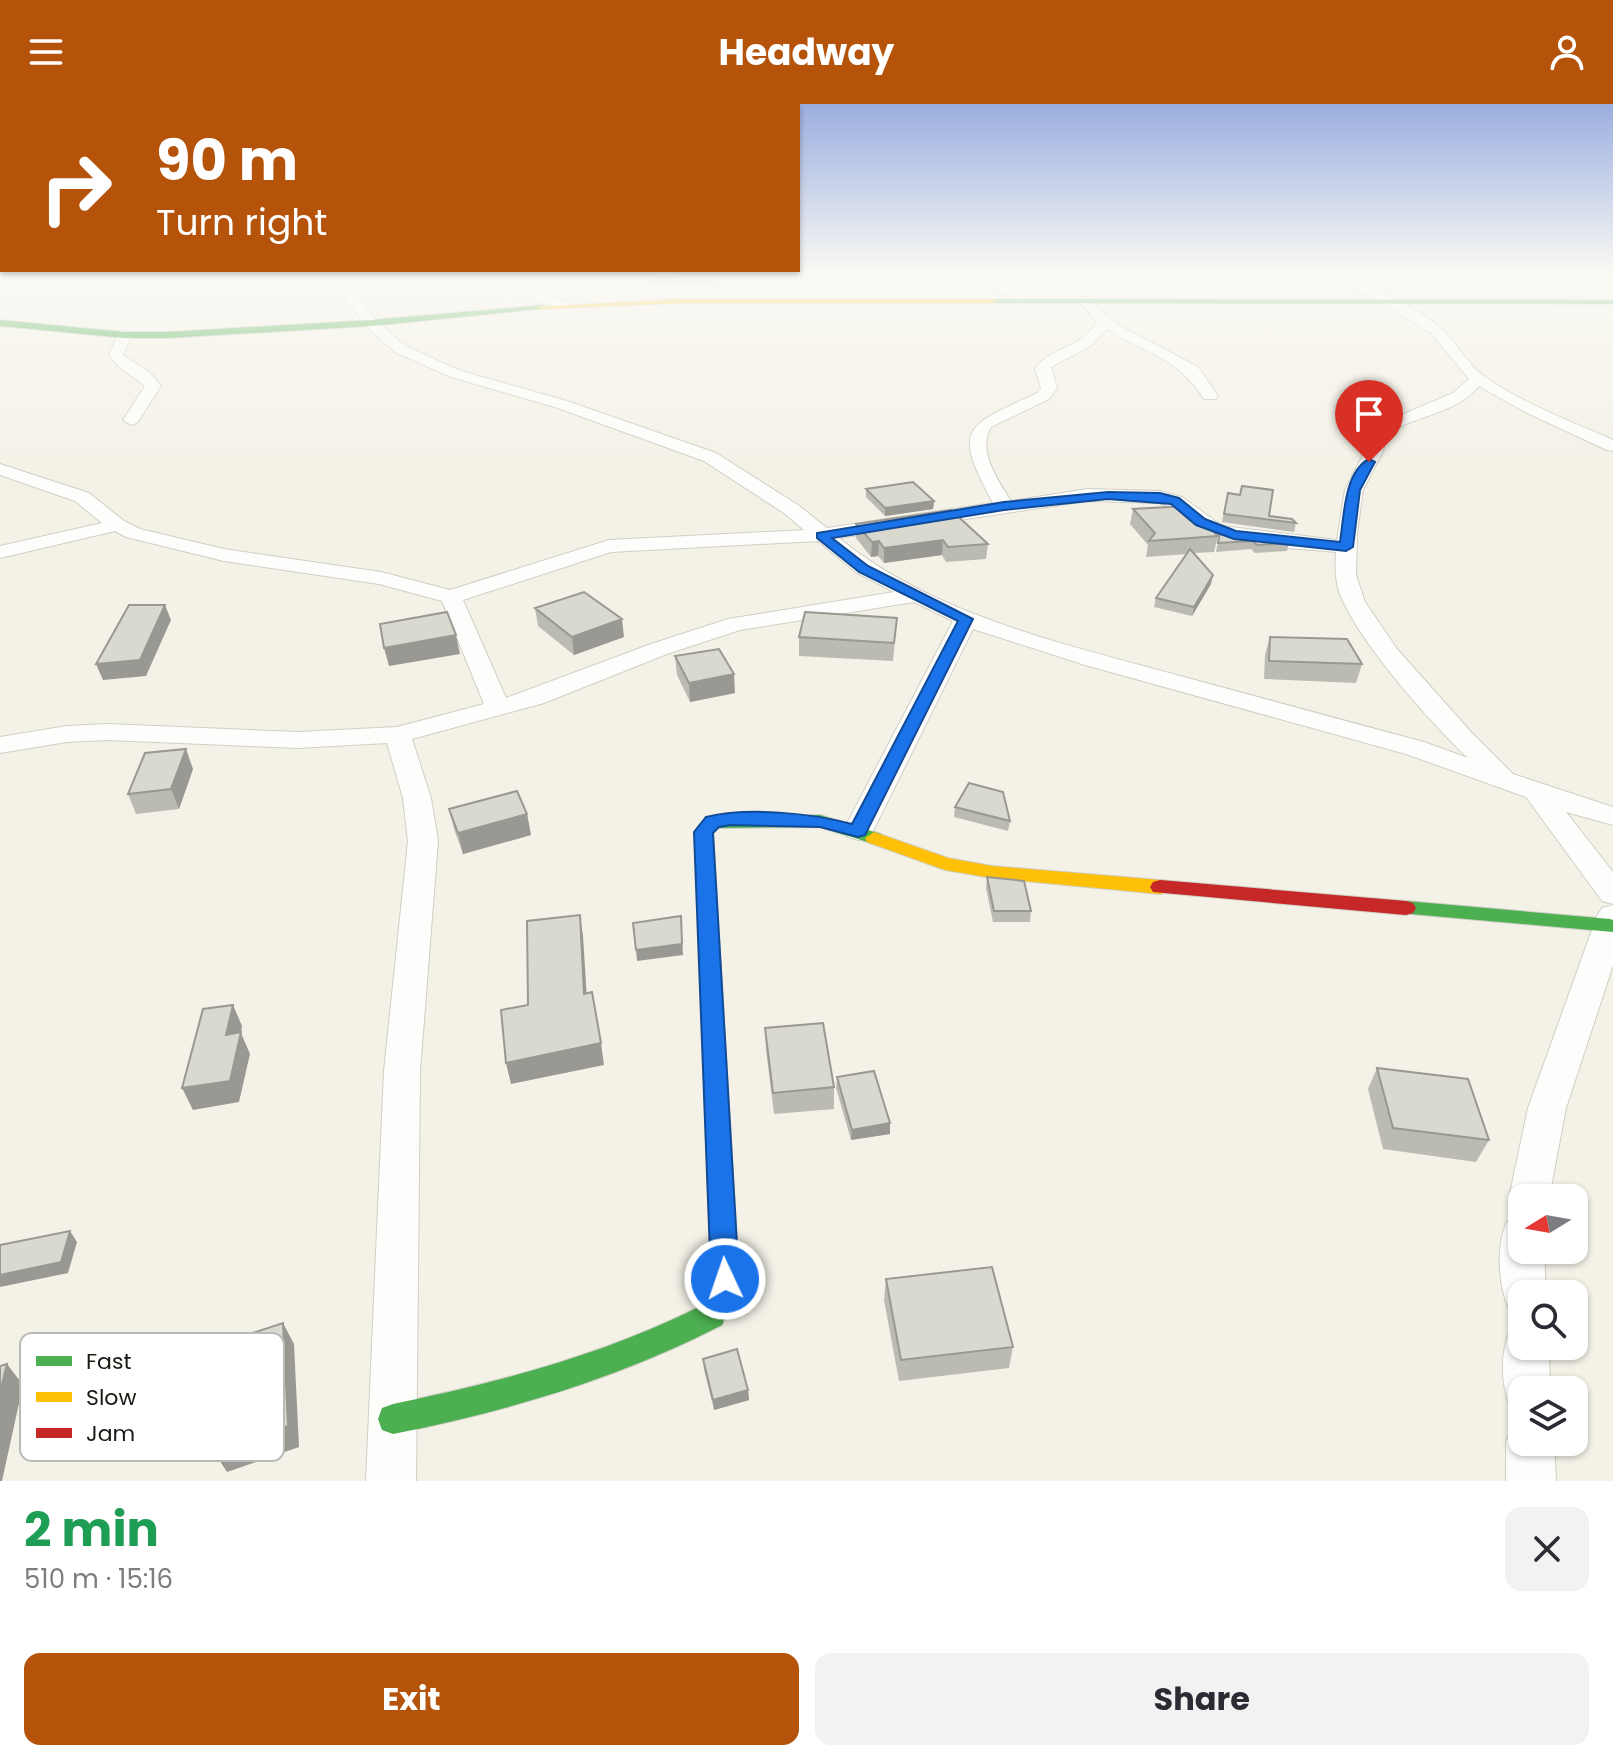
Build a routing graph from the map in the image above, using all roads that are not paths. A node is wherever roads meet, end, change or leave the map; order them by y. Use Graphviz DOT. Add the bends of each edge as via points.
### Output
graph roads {
  1 [pos="125,335"];
  2 [pos="385,335"];
  3 [pos="1095,335"];
  4 [pos="1130,335"];
  5 [pos="1441,335"];
  6 [pos="1152,347"];
  7 [pos="1125,349"];
  8 [pos="1098,350"];
  9 [pos="1071,351"];
  10 [pos="1477,379"];
  11 [pos="1210,396"];
  12 [pos="131,420"];
  13 [pos="1613,446"];
  14 [pos="0,469"];
  15 [pos="1004,506"];
  16 [pos="117,525"];
  17 [pos="821,535"];
  18 [pos="1346,547"];
  19 [pos="0,552"];
  20 [pos="915,595"];
  21 [pos="451,597"];
  22 [pos="966,619"];
  23 [pos="498,708"];
  24 [pos="398,735"];
  25 [pos="1462,738"];
  26 [pos="0,745"];
  27 [pos="1415,748"];
  28 [pos="1524,788"];
  29 [pos="1613,816"];
  30 [pos="858,831"];
  31 [pos="1612,912"];
  32 [pos="1532,1184"];
  33 [pos="393,1419"];
  34 [pos="1530,1456"];
  35 [pos="391,1481"];
  36 [pos="1531,1481"];
  1 -- 12 [label="street" via="116,355 119,361 145,375 153,386"];
  2 -- 17 [label="street" via="425,362 710,457 791,509"];
  3 -- 9 [label="street"];
  4 -- 6 [label="street"];
  5 -- 10 [label="street"];
  6 -- 7 [label="street"];
  6 -- 11 [label="street" via="1192,372"];
  8 -- 9 [label="street"];
  9 -- 15 [label="street" via="1045,364 1049,388 1043,396 985,424 976,437 983,468"];
  10 -- 13 [label="street"];
  10 -- 18 [label="street" via="1464,395 1379,431 1354,490"];
  14 -- 16 [label="street" via="82,497"];
  15 -- 17 [label="street"];
  15 -- 18 [label="street" via="1087,495 1160,497 1175,501 1215,530"];
  16 -- 19 [label="street"];
  16 -- 21 [label="street" via="224,555 381,578"];
  17 -- 20 [label="street" via="864,569"];
  17 -- 21 [label="street" via="609,546"];
  18 -- 25 [label="street" via="1345,575 1354,602 1389,654"];
  20 -- 22 [label="street"];
  20 -- 23 [label="street" via="736,624"];
  21 -- 23 [label="street"];
  22 -- 27 [label="street" via="1093,660"];
  22 -- 30 [label="street"];
  23 -- 24 [label="street"];
  24 -- 26 [label="street" via="298,740 108,732"];
  24 -- 33 [label="street" via="417,798 423,841 402,1071"];
  25 -- 27 [label="street"];
  25 -- 28 [label="street"];
  27 -- 28 [label="street"];
  28 -- 29 [label="street"];
  28 -- 31 [label="street"];
  30 -- 31 [label="street" via="945,864 992,872"];
  30 -- 33 [label="street" via="820,821 730,819 713,822 704,832 725,1279 712,1315 633,1357 529,1392"];
  31 -- 32 [label="street" via="1547,1108"];
  33 -- 35 [label="street"];
  34 -- 36 [label="street"];
}
